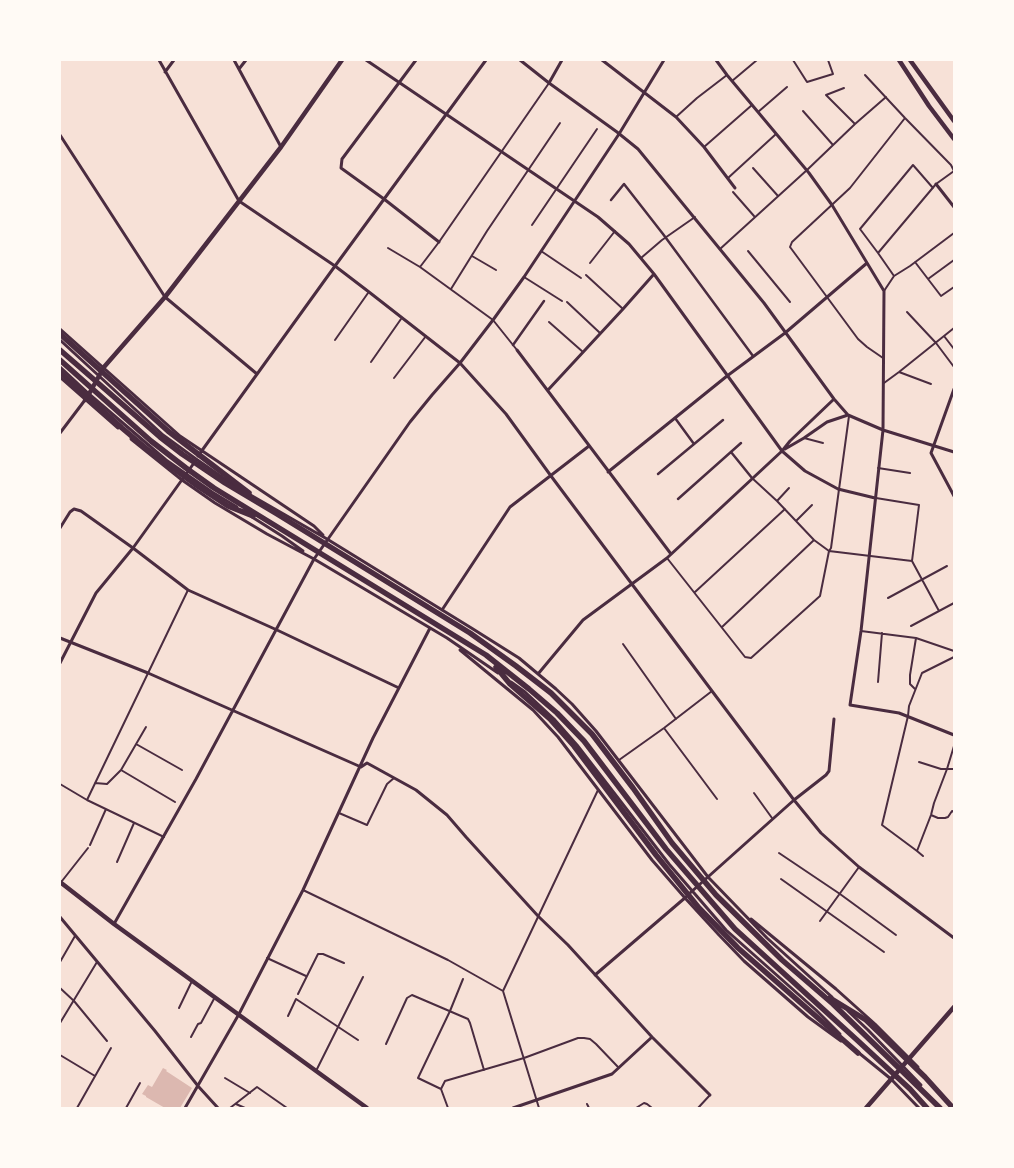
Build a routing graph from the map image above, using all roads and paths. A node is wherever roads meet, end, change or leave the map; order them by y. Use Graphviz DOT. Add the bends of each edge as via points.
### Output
graph roads {
  1 [pos="159,60"];
  2 [pos="174,60"];
  3 [pos="234,60"];
  4 [pos="246,60"];
  5 [pos="342,60"];
  6 [pos="366,60"];
  7 [pos="416,60"];
  8 [pos="486,60"];
  9 [pos="520,60"];
  10 [pos="562,60"];
  11 [pos="602,60"];
  12 [pos="664,60"];
  13 [pos="716,60"];
  14 [pos="757,60"];
  15 [pos="793,60"];
  16 [pos="828,60"];
  17 [pos="899,60"];
  18 [pos="910,60"];
  19 [pos="239,69"];
  20 [pos="165,72"];
  21 [pos="865,75"];
  22 [pos="727,76"];
  23 [pos="732,81"];
  24 [pos="399,82"];
  25 [pos="549,83"];
  26 [pos="787,87"];
  27 [pos="844,88"];
  28 [pos="645,92"];
  29 [pos="886,97"];
  30 [pos="752,105"];
  31 [pos="803,111"];
  32 [pos="758,112"];
  33 [pos="446,113"];
  34 [pos="676,117"];
  35 [pos="905,118"];
  36 [pos="954,121"];
  37 [pos="560,123"];
  38 [pos="855,124"];
  39 [pos="597,129"];
  40 [pos="619,134"];
  41 [pos="776,134"];
  42 [pos="60,135"];
  43 [pos="954,139"];
  44 [pos="64,140"];
  45 [pos="60,144"];
  46 [pos="833,145"];
  47 [pos="281,147"];
  48 [pos="704,147"];
  49 [pos="501,150"];
  50 [pos="753,168"];
  51 [pos="528,169"];
  52 [pos="807,170"];
  53 [pos="728,178"];
  54 [pos="936,184"];
  55 [pos="556,188"];
  56 [pos="933,188"];
  57 [pos="734,190"];
  58 [pos="778,196"];
  59 [pos="384,199"];
  60 [pos="611,200"];
  61 [pos="239,201"];
  62 [pos="575,201"];
  63 [pos="832,205"];
  64 [pos="954,206"];
  65 [pos="695,217"];
  66 [pos="755,217"];
  67 [pos="532,224"];
  68 [pos="615,231"];
  69 [pos="954,232"];
  70 [pos="439,242"];
  71 [pos="388,248"];
  72 [pos="720,249"];
  73 [pos="541,251"];
  74 [pos="748,251"];
  75 [pos="878,253"];
  76 [pos="472,256"];
  77 [pos="641,258"];
  78 [pos="954,260"];
  79 [pos="915,262"];
  80 [pos="590,263"];
  81 [pos="867,263"];
  82 [pos="335,266"];
  83 [pos="420,268"];
  84 [pos="496,270"];
  85 [pos="654,274"];
  86 [pos="586,276"];
  87 [pos="894,276"];
  88 [pos="524,277"];
  89 [pos="581,278"];
  90 [pos="928,279"];
  91 [pos="954,287"];
  92 [pos="451,289"];
  93 [pos="884,291"];
  94 [pos="369,292"];
  95 [pos="165,297"];
  96 [pos="827,298"];
  97 [pos="544,301"];
  98 [pos="562,301"];
  99 [pos="567,302"];
  100 [pos="790,302"];
  101 [pos="623,309"];
  102 [pos="907,312"];
  103 [pos="402,317"];
  104 [pos="493,320"];
  105 [pos="549,322"];
  106 [pos="60,328"];
  107 [pos="954,328"];
  108 [pos="600,333"];
  109 [pos="785,333"];
  110 [pos="60,334"];
  111 [pos="426,336"];
  112 [pos="944,336"];
  113 [pos="60,340"];
  114 [pos="336,340"];
  115 [pos="936,343"];
  116 [pos="513,345"];
  117 [pos="954,349"];
  118 [pos="60,350"];
  119 [pos="517,350"];
  120 [pos="583,353"];
  121 [pos="754,357"];
  122 [pos="884,358"];
  123 [pos="60,360"];
  124 [pos="371,362"];
  125 [pos="460,363"];
  126 [pos="60,367"];
  127 [pos="104,367"];
  128 [pos="954,367"];
  129 [pos="60,372"];
  130 [pos="899,372"];
  131 [pos="258,374"];
  132 [pos="99,376"];
  133 [pos="727,376"];
  134 [pos="60,377"];
  135 [pos="394,378"];
  136 [pos="882,384"];
  137 [pos="931,384"];
  138 [pos="954,389"];
  139 [pos="548,390"];
  140 [pos="89,394"];
  141 [pos="834,399"];
  142 [pos="85,400"];
  143 [pos="848,415"];
  144 [pos="675,418"];
  145 [pos="723,420"];
  146 [pos="883,430"];
  147 [pos="60,433"];
  148 [pos="804,438"];
  149 [pos="741,443"];
  150 [pos="823,443"];
  151 [pos="694,444"];
  152 [pos="589,446"];
  153 [pos="934,446"];
  154 [pos="202,450"];
  155 [pos="782,451"];
  156 [pos="731,452"];
  157 [pos="954,452"];
  158 [pos="196,460"];
  159 [pos="878,468"];
  160 [pos="608,472"];
  161 [pos="910,473"];
  162 [pos="186,474"];
  163 [pos="658,474"];
  164 [pos="551,476"];
  165 [pos="752,478"];
  166 [pos="182,480"];
  167 [pos="790,488"];
  168 [pos="838,489"];
  169 [pos="954,496"];
  170 [pos="876,498"];
  171 [pos="678,499"];
  172 [pos="777,501"];
  173 [pos="812,505"];
  174 [pos="785,510"];
  175 [pos="278,514"];
  176 [pos="796,521"];
  177 [pos="271,524"];
  178 [pos="60,528"];
  179 [pos="327,539"];
  180 [pos="814,540"];
  181 [pos="132,548"];
  182 [pos="829,551"];
  183 [pos="671,554"];
  184 [pos="869,555"];
  185 [pos="667,558"];
  186 [pos="314,559"];
  187 [pos="912,561"];
  188 [pos="947,566"];
  189 [pos="922,580"];
  190 [pos="632,584"];
  191 [pos="188,590"];
  192 [pos="694,592"];
  193 [pos="888,598"];
  194 [pos="954,603"];
  195 [pos="442,610"];
  196 [pos="939,611"];
  197 [pos="911,626"];
  198 [pos="722,627"];
  199 [pos="430,628"];
  200 [pos="277,630"];
  201 [pos="861,631"];
  202 [pos="882,634"];
  203 [pos="60,638"];
  204 [pos="446,638"];
  205 [pos="916,638"];
  206 [pos="70,643"];
  207 [pos="623,644"];
  208 [pos="954,651"];
  209 [pos="486,656"];
  210 [pos="954,657"];
  211 [pos="60,664"];
  212 [pos="148,673"];
  213 [pos="538,674"];
  214 [pos="878,682"];
  215 [pos="399,688"];
  216 [pos="916,689"];
  217 [pos="712,691"];
  218 [pos="233,712"];
  219 [pos="908,716"];
  220 [pos="676,719"];
  221 [pos="834,719"];
  222 [pos="146,727"];
  223 [pos="664,728"];
  224 [pos="954,735"];
  225 [pos="136,744"];
  226 [pos="954,746"];
  227 [pos="619,760"];
  228 [pos="919,762"];
  229 [pos="361,766"];
  230 [pos="947,768"];
  231 [pos="954,768"];
  232 [pos="121,770"];
  233 [pos="182,770"];
  234 [pos="394,778"];
  235 [pos="60,784"];
  236 [pos="95,784"];
  237 [pos="598,790"];
  238 [pos="754,793"];
  239 [pos="717,799"];
  240 [pos="87,800"];
  241 [pos="794,800"];
  242 [pos="175,802"];
  243 [pos="106,809"];
  244 [pos="339,812"];
  245 [pos="954,812"];
  246 [pos="932,815"];
  247 [pos="773,820"];
  248 [pos="135,823"];
  249 [pos="164,837"];
  250 [pos="917,851"];
  251 [pos="779,853"];
  252 [pos="923,856"];
  253 [pos="117,862"];
  254 [pos="859,867"];
  255 [pos="708,877"];
  256 [pos="781,879"];
  257 [pos="60,882"];
  258 [pos="303,890"];
  259 [pos="692,892"];
  260 [pos="840,894"];
  261 [pos="685,898"];
  262 [pos="737,908"];
  263 [pos="827,911"];
  264 [pos="538,916"];
  265 [pos="60,917"];
  266 [pos="820,921"];
  267 [pos="114,924"];
  268 [pos="896,935"];
  269 [pos="75,936"];
  270 [pos="954,938"];
  271 [pos="884,952"];
  272 [pos="267,958"];
  273 [pos="60,962"];
  274 [pos="97,962"];
  275 [pos="344,963"];
  276 [pos="595,975"];
  277 [pos="307,976"];
  278 [pos="363,977"];
  279 [pos="463,979"];
  280 [pos="193,981"];
  281 [pos="60,988"];
  282 [pos="815,989"];
  283 [pos="503,991"];
  284 [pos="298,994"];
  285 [pos="216,997"];
  286 [pos="74,1001"];
  287 [pos="954,1007"];
  288 [pos="179,1008"];
  289 [pos="450,1011"];
  290 [pos="239,1014"];
  291 [pos="288,1016"];
  292 [pos="60,1023"];
  293 [pos="338,1027"];
  294 [pos="191,1037"];
  295 [pos="652,1037"];
  296 [pos="358,1040"];
  297 [pos="107,1041"];
  298 [pos="386,1044"];
  299 [pos="111,1048"];
  300 [pos="858,1053"];
  301 [pos="60,1055"];
  302 [pos="524,1058"];
  303 [pos="910,1058"];
  304 [pos="903,1066"];
  305 [pos="619,1068"];
  306 [pos="484,1070"];
  307 [pos="316,1071"];
  308 [pos="95,1076"];
  309 [pos="225,1078"];
  310 [pos="890,1079"];
  311 [pos="140,1083"];
  312 [pos="198,1086"];
  313 [pos="441,1088"];
  314 [pos="250,1093"];
  315 [pos="710,1096"];
  316 [pos="537,1100"];
  317 [pos="236,1104"];
  318 [pos="587,1104"];
  319 [pos="954,1107"];
  320 [pos="77,1108"];
  321 [pos="126,1108"];
  322 [pos="185,1108"];
  323 [pos="218,1108"];
  324 [pos="230,1108"];
  325 [pos="244,1108"];
  326 [pos="287,1108"];
  327 [pos="367,1108"];
  328 [pos="448,1108"];
  329 [pos="513,1108"];
  330 [pos="539,1108"];
  331 [pos="589,1108"];
  332 [pos="636,1108"];
  333 [pos="652,1108"];
  334 [pos="698,1108"];
  335 [pos="866,1108"];
  336 [pos="919,1108"];
  337 [pos="927,1108"];
  338 [pos="940,1108"];
  1 -- 20 [label="street"];
  2 -- 20 [label="street"];
  3 -- 19 [label="street"];
  4 -- 19 [label="street"];
  5 -- 47 [label="street"];
  6 -- 24 [label="street"];
  7 -- 24 [label="street"];
  8 -- 33 [label="street"];
  9 -- 25 [label="street"];
  10 -- 25 [label="street"];
  11 -- 28 [label="street"];
  12 -- 28 [label="street"];
  13 -- 22 [label="street"];
  14 -- 23 [label="lane"];
  15 -- 16 [label="lane" via="807,82 833,74"];
  17 -- 43 [label="street"];
  18 -- 36 [label="street"];
  19 -- 47 [label="street"];
  20 -- 61 [label="street"];
  21 -- 29 [label="lane"];
  22 -- 23 [label="street"];
  22 -- 34 [label="lane"];
  23 -- 30 [label="street"];
  24 -- 33 [label="street"];
  24 -- 59 [label="street" via="342,159 341,168"];
  25 -- 40 [label="street"];
  25 -- 49 [label="lane"];
  26 -- 32 [label="lane"];
  27 -- 38 [label="lane" via="826,95"];
  28 -- 34 [label="street"];
  28 -- 40 [label="street"];
  29 -- 35 [label="lane"];
  29 -- 38 [label="lane"];
  30 -- 32 [label="street"];
  30 -- 48 [label="lane"];
  31 -- 46 [label="lane"];
  32 -- 41 [label="street"];
  33 -- 49 [label="street"];
  33 -- 59 [label="street"];
  34 -- 48 [label="street"];
  35 -- 54 [label="lane" via="954,171"];
  35 -- 63 [label="lane" via="850,188"];
  37 -- 51 [label="lane"];
  38 -- 46 [label="lane"];
  39 -- 55 [label="lane"];
  40 -- 62 [label="street"];
  40 -- 65 [label="street" via="638,149"];
  41 -- 52 [label="street"];
  41 -- 53 [label="lane"];
  42 -- 44 [label="street"];
  44 -- 45 [label="street"];
  44 -- 95 [label="street"];
  46 -- 52 [label="lane"];
  47 -- 61 [label="street"];
  48 -- 53 [label="street"];
  49 -- 51 [label="street"];
  49 -- 70 [label="lane"];
  50 -- 58 [label="lane"];
  51 -- 55 [label="street"];
  51 -- 76 [label="lane"];
  52 -- 58 [label="lane"];
  52 -- 63 [label="street"];
  53 -- 57 [label="street"];
  54 -- 56 [label="lane"];
  54 -- 64 [label="street"];
  55 -- 62 [label="street"];
  55 -- 67 [label="lane"];
  56 -- 75 [label="lane"];
  56 -- 75 [label="lane" via="913,165 860,230"];
  57 -- 66 [label="lane"];
  58 -- 66 [label="lane"];
  59 -- 70 [label="street"];
  59 -- 82 [label="street"];
  60 -- 121 [label="street" via="624,184"];
  61 -- 82 [label="street"];
  61 -- 95 [label="street"];
  62 -- 68 [label="street"];
  62 -- 73 [label="street"];
  63 -- 81 [label="street"];
  63 -- 96 [label="lane" via="792,242 790,248"];
  65 -- 72 [label="street"];
  65 -- 77 [label="lane"];
  66 -- 72 [label="lane"];
  68 -- 77 [label="street"];
  68 -- 80 [label="lane"];
  69 -- 79 [label="lane"];
  70 -- 83 [label="lane"];
  71 -- 83 [label="lane"];
  72 -- 109 [label="street"];
  73 -- 88 [label="street"];
  73 -- 89 [label="lane"];
  74 -- 100 [label="lane"];
  75 -- 87 [label="lane"];
  76 -- 84 [label="lane"];
  76 -- 92 [label="lane"];
  77 -- 85 [label="street"];
  78 -- 90 [label="lane"];
  79 -- 87 [label="lane"];
  79 -- 90 [label="lane"];
  81 -- 93 [label="street"];
  81 -- 96 [label="street"];
  82 -- 94 [label="street"];
  82 -- 131 [label="street"];
  83 -- 92 [label="lane"];
  85 -- 101 [label="street"];
  85 -- 133 [label="street"];
  86 -- 101 [label="lane"];
  87 -- 93 [label="lane"];
  88 -- 98 [label="lane"];
  88 -- 104 [label="street"];
  90 -- 91 [label="lane" via="941,296"];
  92 -- 104 [label="lane"];
  93 -- 122 [label="street"];
  94 -- 103 [label="street"];
  94 -- 114 [label="lane"];
  95 -- 127 [label="street"];
  95 -- 131 [label="street"];
  96 -- 109 [label="street"];
  96 -- 122 [label="lane" via="858,339"];
  97 -- 116 [label="street"];
  99 -- 108 [label="lane"];
  101 -- 108 [label="street"];
  102 -- 115 [label="lane"];
  103 -- 111 [label="street"];
  103 -- 124 [label="lane"];
  104 -- 116 [label="lane"];
  104 -- 125 [label="street"];
  105 -- 120 [label="lane"];
  106 -- 127 [label="street"];
  107 -- 112 [label="lane"];
  108 -- 120 [label="street"];
  109 -- 121 [label="street"];
  109 -- 141 [label="street"];
  110 -- 175 [label="highway" via="168,431"];
  111 -- 125 [label="street"];
  111 -- 135 [label="lane"];
  112 -- 115 [label="lane"];
  112 -- 117 [label="lane"];
  113 -- 132 [label="street"];
  115 -- 128 [label="lane"];
  115 -- 130 [label="lane"];
  116 -- 119 [label="lane"];
  118 -- 175 [label="highway" via="182,454"];
  119 -- 139 [label="street"];
  120 -- 139 [label="street"];
  121 -- 133 [label="street"];
  122 -- 136 [label="street"];
  123 -- 177 [label="highway" via="151,442"];
  125 -- 164 [label="street" via="506,414"];
  125 -- 179 [label="street" via="410,422"];
  126 -- 140 [label="street"];
  127 -- 132 [label="street"];
  127 -- 154 [label="street" via="180,436"];
  129 -- 177 [label="highway" via="181,475 228,506"];
  130 -- 136 [label="lane"];
  130 -- 137 [label="lane"];
  131 -- 154 [label="street"];
  132 -- 140 [label="street"];
  132 -- 158 [label="street" via="163,435"];
  133 -- 144 [label="street"];
  133 -- 155 [label="street"];
  134 -- 142 [label="street"];
  136 -- 146 [label="street"];
  138 -- 153 [label="street"];
  139 -- 152 [label="street"];
  140 -- 142 [label="street"];
  140 -- 162 [label="street"];
  141 -- 143 [label="street"];
  141 -- 155 [label="street"];
  142 -- 147 [label="street"];
  142 -- 166 [label="street"];
  143 -- 146 [label="street"];
  143 -- 148 [label="street" via="826,422"];
  143 -- 168 [label="lane"];
  144 -- 151 [label="street"];
  144 -- 160 [label="street"];
  145 -- 151 [label="street"];
  146 -- 153 [label="street"];
  146 -- 159 [label="street"];
  148 -- 150 [label="lane"];
  148 -- 155 [label="street"];
  149 -- 156 [label="street"];
  151 -- 163 [label="street"];
  152 -- 160 [label="street"];
  152 -- 164 [label="street"];
  153 -- 157 [label="street"];
  153 -- 169 [label="street" via="931,453"];
  154 -- 158 [label="street"];
  154 -- 179 [label="street" via="314,526"];
  155 -- 165 [label="street"];
  155 -- 168 [label="street" via="805,471"];
  156 -- 165 [label="street"];
  156 -- 171 [label="street"];
  158 -- 162 [label="street"];
  158 -- 179 [label="street"];
  159 -- 161 [label="lane"];
  159 -- 170 [label="street"];
  160 -- 183 [label="street"];
  162 -- 166 [label="street"];
  162 -- 186 [label="street"];
  164 -- 190 [label="street"];
  164 -- 195 [label="street" via="510,507"];
  165 -- 172 [label="lane"];
  165 -- 183 [label="street"];
  166 -- 181 [label="street"];
  166 -- 186 [label="street" via="215,503"];
  167 -- 172 [label="lane"];
  168 -- 170 [label="street"];
  168 -- 182 [label="lane"];
  170 -- 184 [label="street"];
  170 -- 187 [label="lane" via="919,505"];
  172 -- 174 [label="lane"];
  173 -- 176 [label="lane"];
  174 -- 176 [label="lane"];
  174 -- 192 [label="lane"];
  175 -- 282 [label="highway" via="470,633 551,693 592,734 672,844 716,895"];
  176 -- 180 [label="lane"];
  177 -- 209 [label="highway"];
  178 -- 181 [label="street" via="70,512 81,511"];
  179 -- 186 [label="street"];
  179 -- 195 [label="street"];
  180 -- 182 [label="lane"];
  180 -- 198 [label="lane"];
  181 -- 191 [label="street"];
  181 -- 206 [label="street" via="96,593"];
  182 -- 184 [label="lane"];
  182 -- 198 [label="lane" via="820,596 750,658 745,657"];
  183 -- 185 [label="street"];
  184 -- 187 [label="lane"];
  184 -- 201 [label="street"];
  185 -- 190 [label="street"];
  185 -- 192 [label="lane"];
  186 -- 199 [label="street"];
  186 -- 200 [label="street"];
  187 -- 189 [label="lane"];
  188 -- 189 [label="lane"];
  189 -- 193 [label="lane"];
  189 -- 196 [label="lane"];
  190 -- 213 [label="street" via="583,620"];
  190 -- 217 [label="street"];
  191 -- 200 [label="street"];
  191 -- 212 [label="lane"];
  192 -- 198 [label="lane"];
  194 -- 196 [label="lane"];
  195 -- 213 [label="street" via="519,658"];
  196 -- 197 [label="lane"];
  199 -- 204 [label="street"];
  199 -- 215 [label="street"];
  200 -- 215 [label="street"];
  200 -- 218 [label="street"];
  201 -- 202 [label="lane"];
  201 -- 219 [label="street" via="850,705"];
  202 -- 205 [label="lane"];
  202 -- 214 [label="lane"];
  203 -- 206 [label="street"];
  204 -- 237 [label="street" via="533,710"];
  204 -- 259 [label="street" via="525,692 554,719"];
  205 -- 208 [label="lane"];
  205 -- 216 [label="lane" via="910,675 910,684"];
  206 -- 211 [label="street"];
  206 -- 212 [label="street"];
  207 -- 220 [label="lane"];
  209 -- 300 [label="highway" via="574,746 699,908 738,948"];
  209 -- 337 [label="highway" via="557,713 584,741 666,849 735,929"];
  210 -- 216 [label="lane" via="922,674"];
  212 -- 218 [label="street"];
  212 -- 236 [label="lane"];
  213 -- 227 [label="street" via="572,704"];
  215 -- 229 [label="street"];
  216 -- 219 [label="lane"];
  217 -- 220 [label="lane"];
  217 -- 241 [label="street"];
  218 -- 229 [label="street"];
  218 -- 249 [label="street"];
  219 -- 224 [label="street"];
  219 -- 250 [label="lane" via="882,825"];
  220 -- 223 [label="lane"];
  221 -- 241 [label="street" via="829,771"];
  222 -- 225 [label="lane"];
  223 -- 227 [label="lane"];
  223 -- 239 [label="lane"];
  225 -- 232 [label="lane"];
  225 -- 233 [label="lane"];
  226 -- 230 [label="lane"];
  227 -- 255 [label="street"];
  228 -- 230 [label="lane"];
  229 -- 234 [label="street" via="367,763"];
  229 -- 244 [label="street"];
  230 -- 231 [label="lane"];
  230 -- 246 [label="lane"];
  232 -- 236 [label="lane" via="107,784"];
  232 -- 242 [label="lane"];
  234 -- 244 [label="lane" via="367,825"];
  234 -- 264 [label="street" via="416,790 447,815"];
  235 -- 240 [label="lane"];
  236 -- 240 [label="lane"];
  237 -- 261 [label="street"];
  237 -- 264 [label="lane"];
  238 -- 247 [label="lane"];
  240 -- 243 [label="lane"];
  241 -- 247 [label="street"];
  241 -- 254 [label="street" via="821,833"];
  243 -- 248 [label="lane"];
  243 -- 257 [label="lane" via="89,846"];
  244 -- 258 [label="street"];
  245 -- 246 [label="lane" via="945,818"];
  246 -- 250 [label="lane"];
  247 -- 255 [label="street"];
  248 -- 249 [label="lane"];
  248 -- 253 [label="lane"];
  249 -- 267 [label="street"];
  250 -- 252 [label="lane"];
  251 -- 260 [label="lane"];
  254 -- 260 [label="lane"];
  254 -- 270 [label="street"];
  255 -- 259 [label="street"];
  255 -- 262 [label="street"];
  256 -- 263 [label="lane"];
  257 -- 267 [label="street"];
  258 -- 272 [label="street"];
  258 -- 283 [label="lane" via="448,960"];
  259 -- 261 [label="street"];
  259 -- 300 [label="street" via="726,930 816,1010"];
  260 -- 263 [label="lane"];
  260 -- 268 [label="lane"];
  261 -- 276 [label="street"];
  261 -- 300 [label="street" via="744,961 808,1017"];
  262 -- 303 [label="street" via="836,989"];
  262 -- 304 [label="street"];
  263 -- 266 [label="lane"];
  263 -- 271 [label="lane"];
  264 -- 276 [label="street"];
  264 -- 283 [label="lane"];
  265 -- 269 [label="street"];
  267 -- 280 [label="street"];
  269 -- 273 [label="lane"];
  269 -- 274 [label="street"];
  272 -- 277 [label="lane"];
  272 -- 290 [label="street"];
  274 -- 286 [label="lane"];
  274 -- 312 [label="street"];
  275 -- 277 [label="lane" via="318,954"];
  276 -- 295 [label="street"];
  277 -- 284 [label="lane"];
  278 -- 293 [label="lane"];
  279 -- 289 [label="lane"];
  280 -- 285 [label="street"];
  280 -- 288 [label="lane"];
  281 -- 286 [label="lane"];
  282 -- 319 [label="highway" via="866,1020"];
  282 -- 338 [label="highway"];
  283 -- 302 [label="lane"];
  285 -- 290 [label="street"];
  285 -- 294 [label="lane"];
  286 -- 292 [label="lane"];
  286 -- 297 [label="lane"];
  287 -- 303 [label="street"];
  289 -- 298 [label="lane" via="409,996"];
  289 -- 306 [label="lane" via="468,1019"];
  289 -- 313 [label="lane" via="418,1078"];
  290 -- 307 [label="street"];
  290 -- 312 [label="street"];
  291 -- 293 [label="lane" via="296,999"];
  293 -- 296 [label="lane"];
  293 -- 307 [label="lane"];
  295 -- 305 [label="street"];
  295 -- 315 [label="street"];
  299 -- 308 [label="lane"];
  300 -- 310 [label="street"];
  301 -- 308 [label="lane"];
  302 -- 305 [label="lane" via="584,1038 596,1044"];
  302 -- 306 [label="lane"];
  302 -- 316 [label="lane"];
  303 -- 304 [label="street"];
  303 -- 319 [label="street"];
  304 -- 310 [label="street"];
  304 -- 338 [label="street"];
  305 -- 316 [label="street" via="612,1074"];
  306 -- 313 [label="lane" via="445,1082"];
  307 -- 327 [label="street"];
  308 -- 320 [label="lane"];
  309 -- 314 [label="lane"];
  310 -- 335 [label="street"];
  310 -- 336 [label="street"];
  311 -- 321 [label="lane"];
  312 -- 322 [label="street"];
  312 -- 323 [label="street"];
  313 -- 328 [label="lane"];
  314 -- 317 [label="lane"];
  314 -- 326 [label="lane" via="257,1087"];
  315 -- 334 [label="lane"];
  316 -- 329 [label="street"];
  316 -- 330 [label="lane"];
  317 -- 324 [label="lane"];
  317 -- 325 [label="lane"];
  318 -- 331 [label="lane"];
  332 -- 333 [label="lane" via="644,1103"];
}
